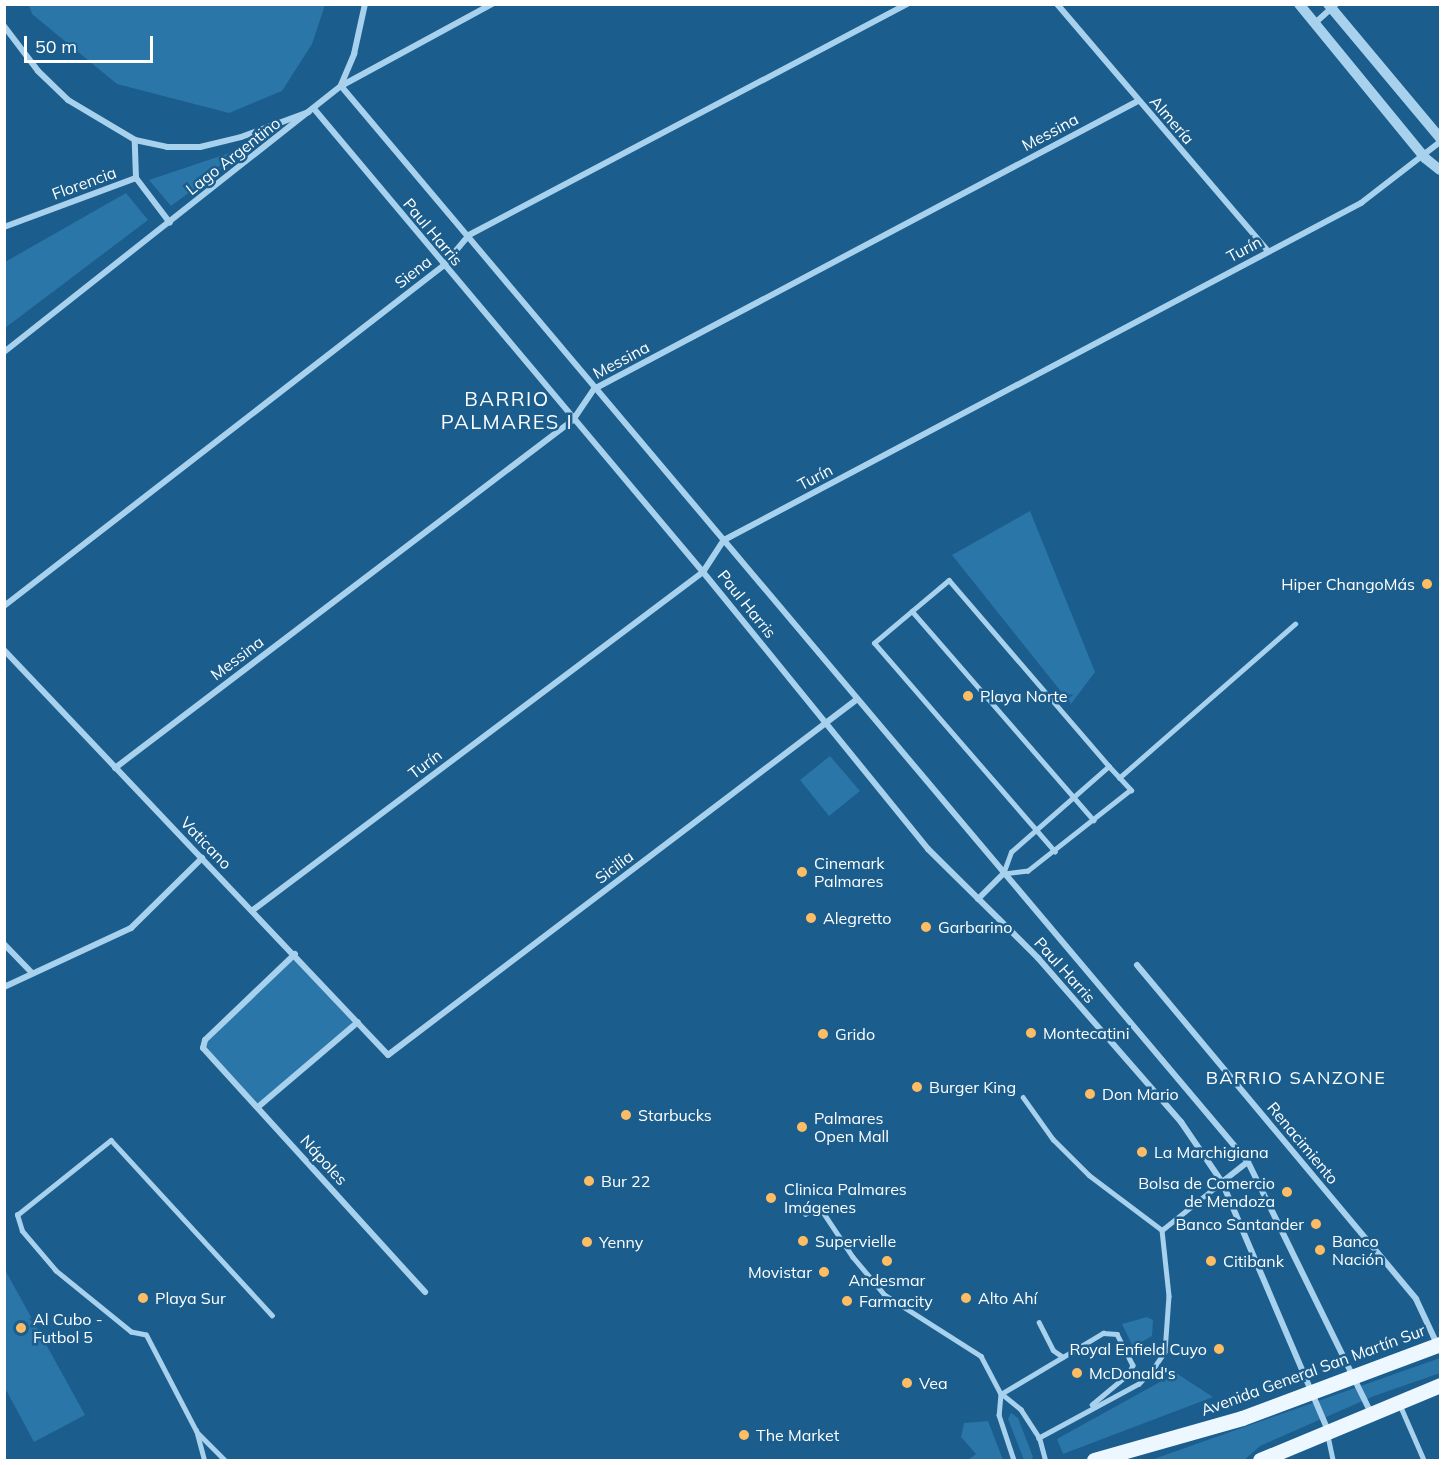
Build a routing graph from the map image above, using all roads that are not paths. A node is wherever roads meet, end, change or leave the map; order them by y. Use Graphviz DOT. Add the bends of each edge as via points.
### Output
graph roads {
  1 [pos="365,4"];
  2 [pos="492,4"];
  3 [pos="907,4"];
  4 [pos="1057,4"];
  5 [pos="1299,4"];
  6 [pos="1332,6"];
  7 [pos="1315,23"];
  8 [pos="4,26"];
  9 [pos="341,86"];
  10 [pos="1138,101"];
  11 [pos="315,110"];
  12 [pos="1440,138"];
  13 [pos="135,140"];
  14 [pos="1440,142"];
  15 [pos="1425,158"];
  16 [pos="1440,170"];
  17 [pos="136,178"];
  18 [pos="170,223"];
  19 [pos="4,227"];
  20 [pos="469,235"];
  21 [pos="1268,251"];
  22 [pos="443,266"];
  23 [pos="4,352"];
  24 [pos="594,389"];
  25 [pos="573,420"];
  26 [pos="724,540"];
  27 [pos="703,572"];
  28 [pos="4,606"];
  29 [pos="912,611"];
  30 [pos="1295,624"];
  31 [pos="4,650"];
  32 [pos="856,700"];
  33 [pos="826,723"];
  34 [pos="1109,766"];
  35 [pos="115,768"];
  36 [pos="1119,777"];
  37 [pos="1074,798"];
  38 [pos="1094,820"];
  39 [pos="1036,831"];
  40 [pos="1055,852"];
  41 [pos="202,858"];
  42 [pos="1003,874"];
  43 [pos="978,899"];
  44 [pos="253,910"];
  45 [pos="4,945"];
  46 [pos="295,954"];
  47 [pos="1137,965"];
  48 [pos="32,974"];
  49 [pos="4,987"];
  50 [pos="358,1022"];
  51 [pos="388,1054"];
  52 [pos="1023,1097"];
  53 [pos="258,1107"];
  54 [pos="1248,1162"];
  55 [pos="1222,1182"];
  56 [pos="805,1214"];
  57 [pos="1162,1230"];
  58 [pos="424,1292"];
  59 [pos="272,1315"];
  60 [pos="1039,1322"];
  61 [pos="1439,1344"];
  62 [pos="1063,1357"];
  63 [pos="1353,1376"];
  64 [pos="1440,1385"];
  65 [pos="1311,1392"];
  66 [pos="1001,1394"];
  67 [pos="1398,1400"];
  68 [pos="1089,1408"];
  69 [pos="1370,1412"];
  70 [pos="1328,1430"];
  71 [pos="196,1431"];
  72 [pos="1039,1438"];
  73 [pos="204,1461"];
  74 [pos="225,1461"];
  75 [pos="1014,1461"];
  76 [pos="1045,1461"];
  77 [pos="1094,1461"];
  78 [pos="1260,1461"];
  79 [pos="1333,1461"];
  80 [pos="1424,1461"];
  1 -- 9 [label="street" via="354,54"];
  2 -- 9 [label="street, Lago Argentino"];
  3 -- 20 [label="street, Siena"];
  4 -- 10 [label="street, Almería"];
  5 -- 7 [label="street"];
  6 -- 7 [label="street"];
  6 -- 12 [label="street"];
  7 -- 15 [label="street"];
  8 -- 13 [label="street" via="38,72 68,100"];
  9 -- 11 [label="street, Lago Argentino"];
  9 -- 20 [label="street, Paul Harris"];
  10 -- 21 [label="street, Almería"];
  10 -- 24 [label="street, Messina"];
  11 -- 13 [label="street" via="241,137 200,147 167,147"];
  11 -- 18 [label="street, Lago Argentino"];
  11 -- 22 [label="street, Paul Harris"];
  13 -- 17 [label="street, Florencia"];
  14 -- 15 [label="street, Turín"];
  15 -- 16 [label="street"];
  15 -- 21 [label="street, Turín" via="1361,202"];
  17 -- 18 [label="street"];
  17 -- 19 [label="street, Florencia"];
  18 -- 23 [label="street, Lago Argentino"];
  20 -- 22 [label="street, Siena"];
  20 -- 24 [label="street, Paul Harris"];
  21 -- 26 [label="street, Turín"];
  22 -- 25 [label="street, Paul Harris"];
  22 -- 28 [label="street, Siena"];
  24 -- 25 [label="street, Messina"];
  24 -- 26 [label="street, Paul Harris"];
  25 -- 27 [label="street, Paul Harris"];
  25 -- 35 [label="street, Messina"];
  26 -- 27 [label="street, Turín"];
  26 -- 32 [label="street, Paul Harris"];
  27 -- 33 [label="street, Paul Harris"];
  27 -- 44 [label="street, Turín"];
  29 -- 34 [label="lane" via="949,580"];
  29 -- 37 [label="lane"];
  29 -- 39 [label="lane" via="874,644"];
  30 -- 36 [label="lane"];
  31 -- 35 [label="street, Vaticano"];
  32 -- 33 [label="street, Sicilia"];
  32 -- 42 [label="street, Paul Harris"];
  33 -- 43 [label="street, Paul Harris" via="928,849"];
  33 -- 51 [label="street, Sicilia"];
  34 -- 36 [label="lane"];
  34 -- 37 [label="lane"];
  35 -- 41 [label="street, Vaticano"];
  36 -- 38 [label="lane" via="1131,790"];
  37 -- 38 [label="lane"];
  37 -- 39 [label="lane"];
  38 -- 40 [label="lane"];
  39 -- 40 [label="lane"];
  39 -- 42 [label="lane" via="1011,852"];
  40 -- 42 [label="lane" via="1028,871"];
  41 -- 44 [label="street, Vaticano"];
  41 -- 48 [label="street" via="131,928"];
  42 -- 43 [label="street"];
  42 -- 54 [label="street, Paul Harris"];
  43 -- 55 [label="street, Paul Harris" via="1038,958 1181,1122"];
  44 -- 46 [label="street, Vaticano"];
  45 -- 48 [label="street"];
  46 -- 50 [label="street, Vaticano"];
  46 -- 53 [label="street, Nápoles" via="205,1040 203,1048"];
  47 -- 61 [label="street, Renacimiento" via="1416,1299"];
  48 -- 49 [label="street"];
  50 -- 51 [label="street, Vaticano"];
  50 -- 53 [label="street"];
  52 -- 57 [label="lane" via="1053,1138 1089,1175"];
  53 -- 58 [label="street, Nápoles"];
  54 -- 55 [label="street"];
  54 -- 63 [label="street, Paul Harris"];
  55 -- 57 [label="lane"];
  55 -- 65 [label="street, Paul Harris"];
  56 -- 66 [label="lane" via="819,1206 853,1257 885,1295 981,1356"];
  57 -- 68 [label="lane" via="1169,1296 1165,1352 1139,1384"];
  59 -- 71 [label="lane" via="111,1140 17,1215 22,1231 56,1271 131,1332 146,1335"];
  60 -- 62 [label="lane" via="1053,1350"];
  61 -- 63 [label="main road, Avenida General San Martín Sur"];
  62 -- 66 [label="lane"];
  62 -- 68 [label="lane" via="1103,1333 1117,1334 1123,1341 1133,1365 1129,1374"];
  63 -- 65 [label="main road, Avenida General San Martín Sur"];
  63 -- 69 [label="street, Paul Harris"];
  64 -- 67 [label="main road"];
  65 -- 70 [label="street, Paul Harris"];
  65 -- 77 [label="main road, Avenida General San Martín Sur" via="1242,1418"];
  66 -- 72 [label="lane" via="1021,1410"];
  66 -- 75 [label="lane" via="999,1415"];
  67 -- 69 [label="main road"];
  67 -- 80 [label="lane"];
  68 -- 72 [label="lane"];
  69 -- 70 [label="main road"];
  70 -- 78 [label="main road"];
  70 -- 79 [label="lane"];
  71 -- 73 [label="lane"];
  71 -- 74 [label="lane"];
  72 -- 76 [label="lane"];
}
